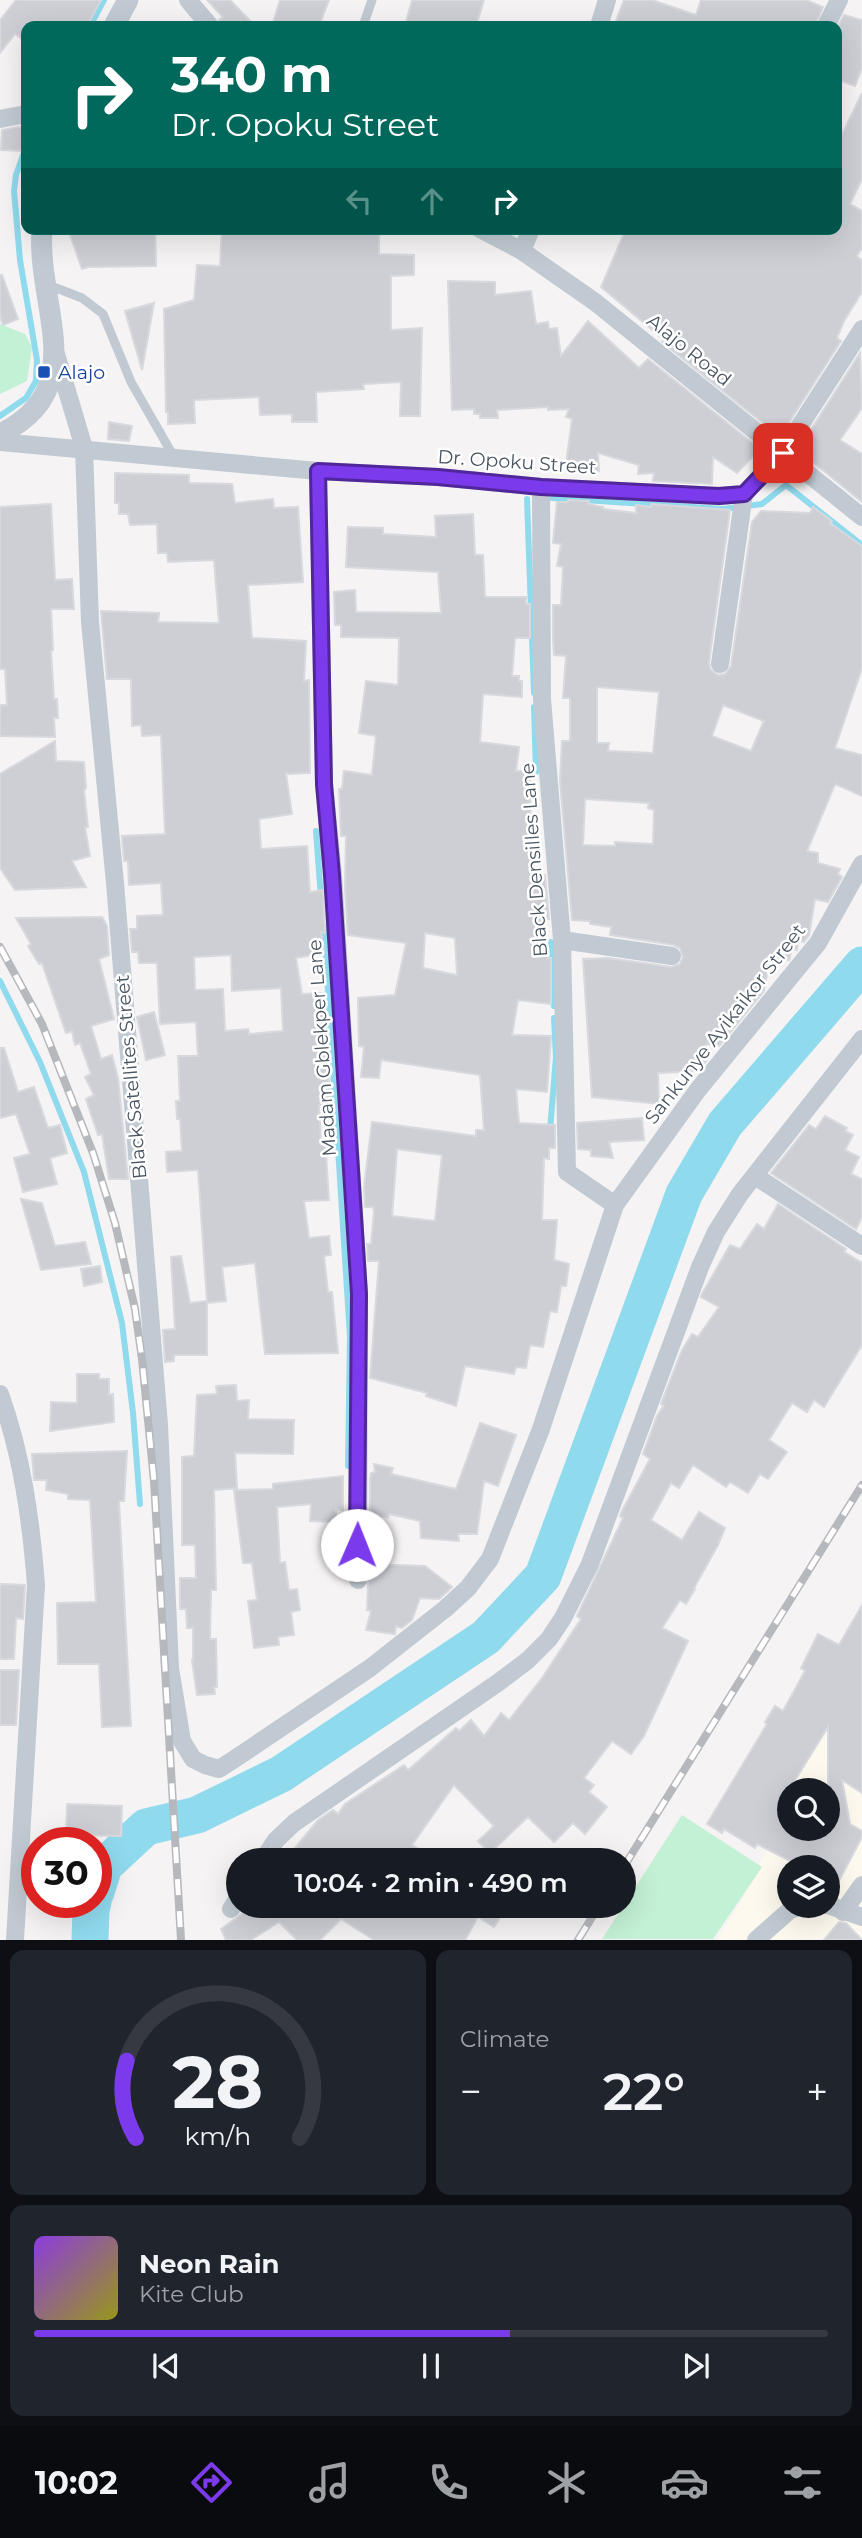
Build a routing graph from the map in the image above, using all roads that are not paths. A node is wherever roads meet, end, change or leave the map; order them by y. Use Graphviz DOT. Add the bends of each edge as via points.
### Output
graph roads {
  1 [pos="128,0"];
  2 [pos="188,0"];
  3 [pos="372,0"];
  4 [pos="607,0"];
  5 [pos="839,0"];
  6 [pos="117,21"];
  7 [pos="206,21"];
  8 [pos="365,21"];
  9 [pos="601,21"];
  10 [pos="828,21"];
  11 [pos="21,115"];
  12 [pos="0,118"];
  13 [pos="41,235"];
  14 [pos="491,235"];
  15 [pos="529,235"];
  16 [pos="522,251"];
  17 [pos="46,284"];
  18 [pos="862,329"];
  19 [pos="55,351"];
  20 [pos="0,434"];
  21 [pos="0,442"];
  22 [pos="84,449"];
  23 [pos="783,453"];
  24 [pos="174,457"];
  25 [pos="318,471"];
  26 [pos="541,487"];
  27 [pos="744,494"];
  28 [pos="862,517"];
  29 [pos="720,664"];
  30 [pos="862,864"];
  31 [pos="562,940"];
  32 [pos="672,956"];
  33 [pos="862,1039"];
  34 [pos="755,1177"];
  35 [pos="615,1205"];
  36 [pos="862,1246"];
  37 [pos="0,1394"];
  38 [pos="358,1580"];
  39 [pos="233,1760"];
  40 [pos="270,1848"];
  41 [pos="862,1885"];
  42 [pos="840,1905"];
  43 [pos="840,1910"];
  44 [pos="862,1917"];
  45 [pos="781,1918"];
  46 [pos="15,1940"];
  47 [pos="756,1940"];
  1 -- 6 [label="street"];
  2 -- 7 [label="street"];
  3 -- 8 [label="lane"];
  4 -- 9 [label="street"];
  5 -- 10 [label="street"];
  11 -- 12 [label="street"];
  13 -- 17 [label="street, Black Satellites Street"];
  14 -- 16 [label="street, Alajo Road"];
  15 -- 16 [label="street"];
  16 -- 23 [label="street, Alajo Road" via="595,302"];
  17 -- 19 [label="street, Black Satellites Street"];
  17 -- 24 [label="lane" via="82,298 103,314 131,382"];
  18 -- 23 [label="street"];
  19 -- 20 [label="street, Black Satellites Street" via="51,384 41,403 29,417"];
  19 -- 22 [label="street, Black Satellites Street"];
  21 -- 22 [label="street, Dr. Opoku Street"];
  22 -- 24 [label="street, Dr. Opoku Street"];
  22 -- 39 [label="street, Black Satellites Street" via="90,622 159,1425 170,1668 182,1741 193,1759 219,1769"];
  23 -- 27 [label="street"];
  23 -- 28 [label="street, Alajo Road"];
  24 -- 25 [label="street, Dr. Opoku Street"];
  25 -- 26 [label="street, Dr. Opoku Street"];
  25 -- 38 [label="street, Madam Gblekper Lane" via="324,784 359,1294"];
  26 -- 27 [label="street, Dr. Opoku Street"];
  26 -- 31 [label="street, Black Densilles Lane" via="542,699"];
  27 -- 29 [label="street"];
  30 -- 35 [label="street, Sankunye Ayikaikor Street" via="817,943 697,1091"];
  31 -- 32 [label="street"];
  31 -- 35 [label="street, Black Densilles Lane" via="568,1172"];
  33 -- 34 [label="street"];
  34 -- 36 [label="street"];
  34 -- 40 [label="street" via="716,1232 590,1563 549,1639 499,1682 293,1823"];
  35 -- 39 [label="street, Sankunye Ayikaikor Street" via="541,1429 490,1559 445,1609 370,1668"];
  37 -- 46 [label="street" via="24,1484 36,1585"];
  41 -- 42 [label="street"];
  43 -- 44 [label="street"];
  45 -- 47 [label="street"];
}
